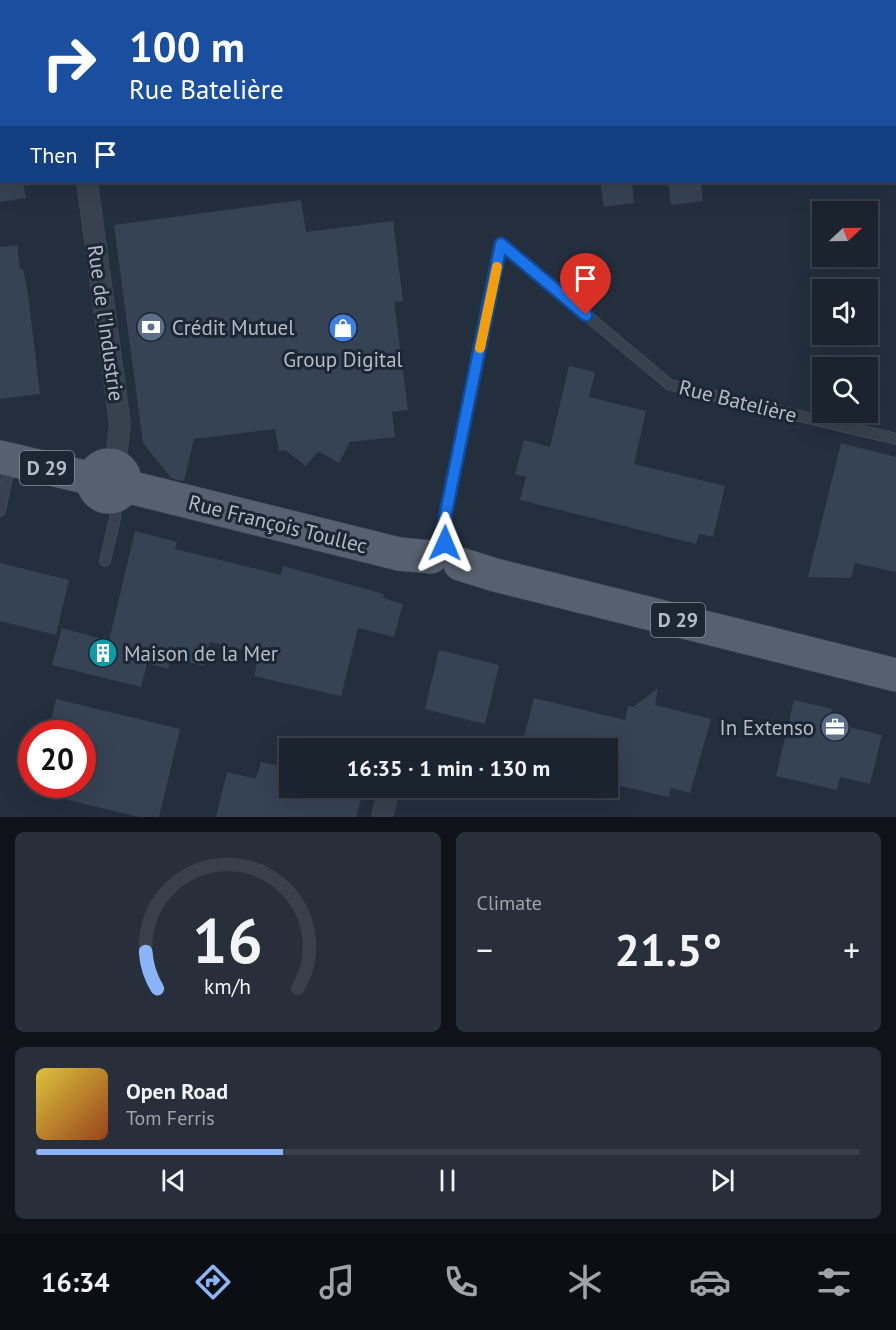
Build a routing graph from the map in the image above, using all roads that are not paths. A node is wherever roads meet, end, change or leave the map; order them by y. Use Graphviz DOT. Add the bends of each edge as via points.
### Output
graph roads {
  1 [pos="87,183"];
  2 [pos="896,439"];
  3 [pos="5,458"];
  4 [pos="112,481"];
  5 [pos="0,511"];
  6 [pos="446,555"];
  7 [pos="105,561"];
  8 [pos="896,675"];
  9 [pos="386,798"];
  10 [pos="382,817"];
  1 -- 4 [label="street, Rue de l'Industrie" via="120,424"];
  2 -- 6 [label="lane, Rue Batelière" via="670,385 501,244 445,517"];
  3 -- 4 [label="main road, Rue François Toullec / D 29"];
  3 -- 5 [label="lane"];
  4 -- 6 [label="main road, Rue François Toullec / D 29" via="399,554"];
  4 -- 7 [label="lane" via="116,518"];
  6 -- 8 [label="main road, Rue François Toullec / D 29" via="495,575"];
  9 -- 10 [label="street"];
}
